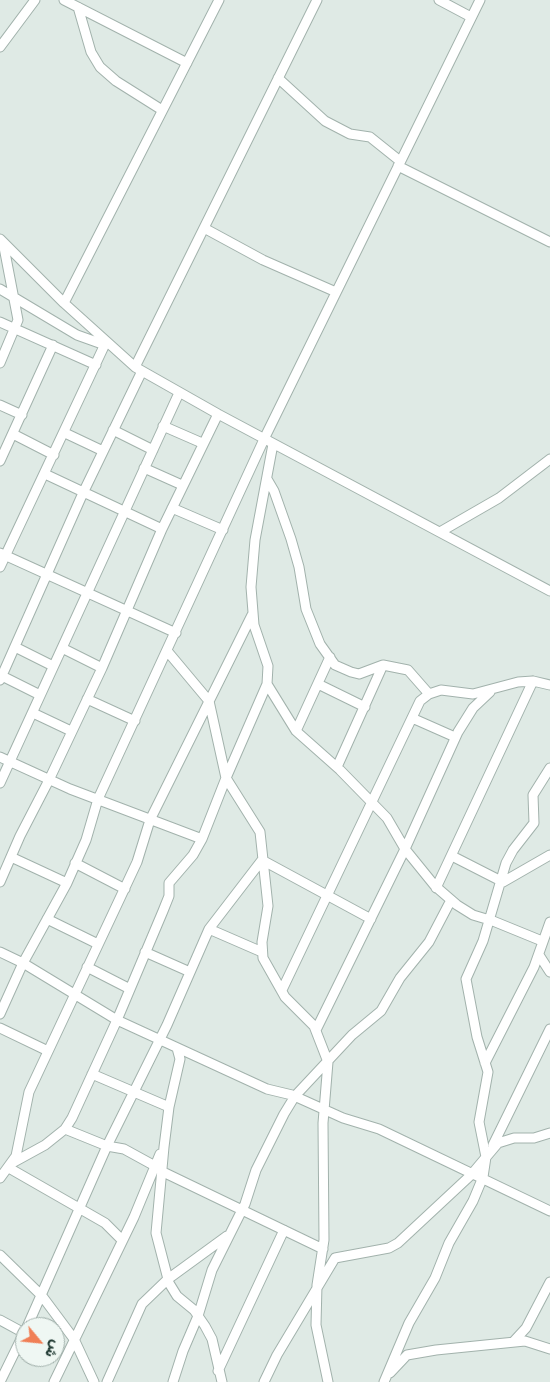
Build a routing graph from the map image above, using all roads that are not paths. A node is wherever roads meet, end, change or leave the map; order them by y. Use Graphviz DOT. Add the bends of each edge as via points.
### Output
graph roads {
  1 [pos="36,0"];
  2 [pos="64,0"];
  3 [pos="219,0"];
  4 [pos="317,0"];
  5 [pos="439,0"];
  6 [pos="480,0"];
  7 [pos="78,7"];
  8 [pos="471,17"];
  9 [pos="0,46"];
  10 [pos="187,63"];
  11 [pos="278,78"];
  12 [pos="162,110"];
  13 [pos="399,163"];
  14 [pos="204,228"];
  15 [pos="2,241"];
  16 [pos="550,242"];
  17 [pos="0,289"];
  18 [pos="336,292"];
  19 [pos="13,296"];
  20 [pos="64,303"];
  21 [pos="0,322"];
  22 [pos="16,329"];
  23 [pos="105,344"];
  24 [pos="53,345"];
  25 [pos="0,363"];
  26 [pos="96,365"];
  27 [pos="139,369"];
  28 [pos="180,393"];
  29 [pos="0,405"];
  30 [pos="218,414"];
  31 [pos="22,415"];
  32 [pos="164,426"];
  33 [pos="113,430"];
  34 [pos="65,433"];
  35 [pos="13,434"];
  36 [pos="264,439"];
  37 [pos="202,443"];
  38 [pos="273,444"];
  39 [pos="153,450"];
  40 [pos="103,451"];
  41 [pos="54,455"];
  42 [pos="0,459"];
  43 [pos="550,459"];
  44 [pos="144,468"];
  45 [pos="45,474"];
  46 [pos="267,479"];
  47 [pos="182,485"];
  48 [pos="83,493"];
  49 [pos="172,508"];
  50 [pos="124,512"];
  51 [pos="162,529"];
  52 [pos="223,530"];
  53 [pos="440,532"];
  54 [pos="3,554"];
  55 [pos="0,567"];
  56 [pos="46,574"];
  57 [pos="550,591"];
  58 [pos="86,592"];
  59 [pos="128,611"];
  60 [pos="252,614"];
  61 [pos="176,633"];
  62 [pos="15,647"];
  63 [pos="62,648"];
  64 [pos="168,652"];
  65 [pos="330,657"];
  66 [pos="4,658"];
  67 [pos="53,666"];
  68 [pos="383,666"];
  69 [pos="102,668"];
  70 [pos="1,678"];
  71 [pos="533,681"];
  72 [pos="267,684"];
  73 [pos="318,684"];
  74 [pos="550,685"];
  75 [pos="495,688"];
  76 [pos="429,694"];
  77 [pos="40,695"];
  78 [pos="87,699"];
  79 [pos="209,701"];
  80 [pos="364,707"];
  81 [pos="33,713"];
  82 [pos="412,718"];
  83 [pos="136,721"];
  84 [pos="71,731"];
  85 [pos="296,731"];
  86 [pos="455,738"];
  87 [pos="0,757"];
  88 [pos="10,762"];
  89 [pos="337,766"];
  90 [pos="550,768"];
  91 [pos="226,778"];
  92 [pos="50,780"];
  93 [pos="0,784"];
  94 [pos="98,799"];
  95 [pos="373,804"];
  96 [pos="150,820"];
  97 [pos="202,839"];
  98 [pos="405,849"];
  99 [pos="550,855"];
  100 [pos="452,856"];
  101 [pos="11,857"];
  102 [pos="262,860"];
  103 [pos="75,863"];
  104 [pos="500,881"];
  105 [pos="0,882"];
  106 [pos="66,882"];
  107 [pos="436,888"];
  108 [pos="125,889"];
  109 [pos="327,895"];
  110 [pos="451,900"];
  111 [pos="47,919"];
  112 [pos="371,919"];
  113 [pos="489,920"];
  114 [pos="550,922"];
  115 [pos="209,929"];
  116 [pos="542,941"];
  117 [pos="98,944"];
  118 [pos="0,952"];
  119 [pos="145,952"];
  120 [pos="262,952"];
  121 [pos="539,955"];
  122 [pos="23,963"];
  123 [pos="87,967"];
  124 [pos="190,972"];
  125 [pos="550,972"];
  126 [pos="130,989"];
  127 [pos="282,990"];
  128 [pos="73,995"];
  129 [pos="0,1014"];
  130 [pos="117,1020"];
  131 [pos="0,1028"];
  132 [pos="550,1028"];
  133 [pos="316,1030"];
  134 [pos="159,1040"];
  135 [pos="177,1048"];
  136 [pos="48,1051"];
  137 [pos="328,1062"];
  138 [pos="486,1064"];
  139 [pos="92,1074"];
  140 [pos="134,1092"];
  141 [pos="295,1096"];
  142 [pos="169,1107"];
  143 [pos="324,1110"];
  144 [pos="65,1129"];
  145 [pos="550,1133"];
  146 [pos="108,1146"];
  147 [pos="492,1149"];
  148 [pos="486,1157"];
  149 [pos="11,1165"];
  150 [pos="158,1168"];
  151 [pos="471,1175"];
  152 [pos="0,1178"];
  153 [pos="482,1180"];
  154 [pos="81,1208"];
  155 [pos="242,1211"];
  156 [pos="550,1211"];
  157 [pos="284,1230"];
  158 [pos="228,1234"];
  159 [pos="122,1240"];
  160 [pos="323,1249"];
  161 [pos="0,1255"];
  162 [pos="168,1279"];
  163 [pos="550,1282"];
  164 [pos="317,1285"];
  165 [pos="42,1296"];
  166 [pos="198,1316"];
  167 [pos="32,1317"];
  168 [pos="0,1320"];
  169 [pos="15,1327"];
  170 [pos="74,1339"];
  171 [pos="514,1341"];
  172 [pos="550,1349"];
  173 [pos="15,1352"];
  174 [pos="218,1371"];
  175 [pos="384,1381"];
  176 [pos="0,1382"];
  177 [pos="54,1382"];
  178 [pos="94,1382"];
  179 [pos="106,1382"];
  180 [pos="173,1382"];
  181 [pos="222,1382"];
  182 [pos="264,1382"];
  183 [pos="328,1382"];
  1 -- 9 [label="street"];
  2 -- 7 [label="street"];
  3 -- 10 [label="street"];
  4 -- 11 [label="street"];
  5 -- 8 [label="street"];
  6 -- 8 [label="street"];
  7 -- 10 [label="street"];
  7 -- 12 [label="street" via="91,52 100,66 116,81"];
  8 -- 13 [label="street"];
  10 -- 12 [label="street"];
  11 -- 13 [label="street" via="325,121 350,134 370,137"];
  11 -- 14 [label="street"];
  12 -- 20 [label="street"];
  13 -- 16 [label="street"];
  13 -- 18 [label="street"];
  14 -- 18 [label="street" via="264,260"];
  14 -- 27 [label="street"];
  15 -- 19 [label="street"];
  15 -- 20 [label="street"];
  17 -- 19 [label="street"];
  18 -- 36 [label="street"];
  19 -- 22 [label="street" via="18,320"];
  19 -- 23 [label="street" via="77,335"];
  20 -- 23 [label="street"];
  21 -- 22 [label="street"];
  22 -- 24 [label="street"];
  22 -- 25 [label="street"];
  23 -- 26 [label="street"];
  23 -- 27 [label="street"];
  24 -- 26 [label="street"];
  24 -- 31 [label="street"];
  26 -- 34 [label="street"];
  27 -- 28 [label="street"];
  27 -- 33 [label="street"];
  28 -- 30 [label="street"];
  28 -- 32 [label="street"];
  29 -- 31 [label="street"];
  30 -- 36 [label="street"];
  30 -- 37 [label="street"];
  31 -- 35 [label="street"];
  32 -- 37 [label="street"];
  32 -- 39 [label="street"];
  33 -- 39 [label="street"];
  33 -- 40 [label="street"];
  34 -- 40 [label="street"];
  34 -- 41 [label="street"];
  35 -- 41 [label="street"];
  35 -- 42 [label="street"];
  36 -- 38 [label="street"];
  36 -- 52 [label="street"];
  37 -- 47 [label="street"];
  38 -- 46 [label="street"];
  38 -- 53 [label="street"];
  39 -- 44 [label="street"];
  40 -- 48 [label="street"];
  41 -- 45 [label="street"];
  43 -- 53 [label="street" via="500,498"];
  44 -- 47 [label="street"];
  44 -- 50 [label="street"];
  45 -- 48 [label="street"];
  45 -- 54 [label="street"];
  46 -- 60 [label="street" via="252,563"];
  46 -- 65 [label="street" via="291,539 306,609 320,644"];
  47 -- 49 [label="street"];
  48 -- 50 [label="street"];
  48 -- 56 [label="street"];
  49 -- 51 [label="street"];
  49 -- 52 [label="street"];
  50 -- 51 [label="street"];
  50 -- 58 [label="street"];
  51 -- 59 [label="street"];
  52 -- 61 [label="street"];
  53 -- 57 [label="street"];
  54 -- 55 [label="street"];
  54 -- 56 [label="street"];
  56 -- 58 [label="street"];
  56 -- 62 [label="street"];
  58 -- 59 [label="street"];
  58 -- 63 [label="street"];
  59 -- 61 [label="street"];
  59 -- 69 [label="street"];
  60 -- 72 [label="street" via="268,666"];
  60 -- 79 [label="street"];
  61 -- 64 [label="street"];
  62 -- 66 [label="street"];
  62 -- 67 [label="street"];
  63 -- 67 [label="street"];
  63 -- 69 [label="street"];
  64 -- 79 [label="street"];
  64 -- 83 [label="street"];
  65 -- 68 [label="street" via="335,665 359,674"];
  65 -- 73 [label="street"];
  66 -- 70 [label="street"];
  67 -- 77 [label="street"];
  68 -- 76 [label="street" via="408,670"];
  68 -- 80 [label="street"];
  69 -- 78 [label="street"];
  70 -- 77 [label="street"];
  71 -- 74 [label="street"];
  71 -- 75 [label="street"];
  71 -- 100 [label="street"];
  72 -- 85 [label="street"];
  72 -- 91 [label="street"];
  73 -- 80 [label="street"];
  73 -- 85 [label="street"];
  75 -- 76 [label="street" via="474,694 446,690"];
  75 -- 86 [label="street" via="473,708"];
  76 -- 82 [label="street" via="420,702"];
  77 -- 81 [label="street"];
  78 -- 83 [label="street"];
  78 -- 84 [label="street"];
  79 -- 91 [label="street"];
  79 -- 96 [label="street"];
  80 -- 89 [label="street"];
  81 -- 84 [label="street"];
  81 -- 88 [label="street"];
  82 -- 86 [label="street"];
  82 -- 95 [label="street"];
  83 -- 94 [label="street"];
  84 -- 92 [label="street"];
  85 -- 89 [label="street"];
  86 -- 98 [label="street"];
  87 -- 88 [label="street"];
  88 -- 92 [label="street"];
  88 -- 93 [label="street"];
  89 -- 95 [label="street"];
  90 -- 104 [label="street" via="533,795 534,823 512,850"];
  91 -- 97 [label="street"];
  91 -- 102 [label="street" via="257,825"];
  92 -- 94 [label="street"];
  92 -- 101 [label="street"];
  94 -- 96 [label="street"];
  94 -- 103 [label="street" via="86,840"];
  95 -- 98 [label="street" via="387,818"];
  95 -- 109 [label="street"];
  96 -- 97 [label="street"];
  96 -- 108 [label="street"];
  97 -- 119 [label="street" via="169,884 168,896"];
  98 -- 107 [label="street"];
  98 -- 112 [label="street"];
  99 -- 104 [label="street" via="504,882"];
  100 -- 104 [label="street"];
  100 -- 107 [label="street"];
  101 -- 105 [label="street"];
  101 -- 106 [label="street"];
  102 -- 109 [label="street"];
  102 -- 115 [label="street"];
  102 -- 120 [label="street" via="268,906"];
  103 -- 106 [label="street"];
  103 -- 108 [label="street"];
  104 -- 113 [label="street"];
  106 -- 111 [label="street"];
  107 -- 110 [label="street"];
  108 -- 117 [label="street"];
  109 -- 112 [label="street"];
  109 -- 127 [label="street"];
  110 -- 113 [label="street" via="473,915"];
  110 -- 137 [label="street" via="429,942 402,975 384,1006"];
  111 -- 117 [label="street"];
  111 -- 122 [label="street"];
  112 -- 133 [label="street"];
  113 -- 116 [label="street"];
  113 -- 138 [label="street" via="466,983"];
  114 -- 116 [label="street"];
  115 -- 120 [label="street"];
  115 -- 124 [label="street"];
  116 -- 121 [label="street"];
  117 -- 123 [label="street"];
  118 -- 122 [label="street"];
  119 -- 124 [label="street"];
  119 -- 126 [label="street"];
  120 -- 127 [label="street" via="266,966"];
  121 -- 125 [label="street"];
  121 -- 138 [label="street"];
  122 -- 128 [label="street"];
  122 -- 129 [label="street"];
  123 -- 126 [label="street"];
  123 -- 128 [label="street"];
  124 -- 134 [label="street"];
  126 -- 130 [label="street"];
  127 -- 133 [label="street"];
  128 -- 130 [label="street"];
  128 -- 136 [label="street"];
  130 -- 134 [label="street"];
  130 -- 139 [label="street"];
  131 -- 136 [label="street"];
  132 -- 147 [label="street"];
  133 -- 137 [label="street"];
  134 -- 135 [label="street"];
  134 -- 140 [label="street"];
  135 -- 141 [label="street" via="267,1089"];
  135 -- 142 [label="street" via="179,1068"];
  136 -- 149 [label="street" via="29,1092 22,1134"];
  137 -- 141 [label="street"];
  137 -- 143 [label="street"];
  138 -- 148 [label="street" via="488,1077 479,1128"];
  139 -- 140 [label="street"];
  139 -- 144 [label="street"];
  140 -- 142 [label="street"];
  140 -- 146 [label="street"];
  141 -- 143 [label="street"];
  141 -- 155 [label="street" via="256,1170"];
  142 -- 150 [label="street"];
  143 -- 151 [label="street" via="379,1129"];
  143 -- 160 [label="street"];
  144 -- 146 [label="street"];
  144 -- 149 [label="street"];
  145 -- 147 [label="street" via="534,1138 504,1140"];
  146 -- 150 [label="street" via="124,1148"];
  146 -- 154 [label="street"];
  147 -- 148 [label="street"];
  148 -- 151 [label="street"];
  148 -- 153 [label="street"];
  149 -- 152 [label="street"];
  149 -- 154 [label="street"];
  150 -- 155 [label="street"];
  150 -- 159 [label="street"];
  150 -- 162 [label="street" via="156,1233"];
  151 -- 153 [label="street"];
  151 -- 164 [label="street" via="398,1243 389,1248 335,1258"];
  153 -- 156 [label="street"];
  153 -- 175 [label="street" via="454,1231 435,1278 409,1323"];
  154 -- 159 [label="street"];
  154 -- 165 [label="street"];
  155 -- 157 [label="street"];
  155 -- 158 [label="street"];
  157 -- 160 [label="street"];
  157 -- 174 [label="street"];
  158 -- 162 [label="street"];
  158 -- 166 [label="street" via="207,1282"];
  159 -- 170 [label="street"];
  160 -- 164 [label="street"];
  161 -- 165 [label="street"];
  162 -- 166 [label="street" via="177,1296"];
  162 -- 179 [label="street" via="142,1304"];
  163 -- 171 [label="street" via="526,1328"];
  164 -- 182 [label="street"];
  164 -- 183 [label="street" via="317,1336"];
  165 -- 167 [label="street"];
  165 -- 170 [label="street"];
  166 -- 174 [label="street" via="212,1339"];
  166 -- 180 [label="street"];
  168 -- 169 [label="street"];
  170 -- 177 [label="street"];
  170 -- 178 [label="street"];
  171 -- 172 [label="street" via="526,1340"];
  171 -- 175 [label="street" via="411,1354 401,1360"];
  173 -- 176 [label="street"];
  174 -- 181 [label="street"];
}
